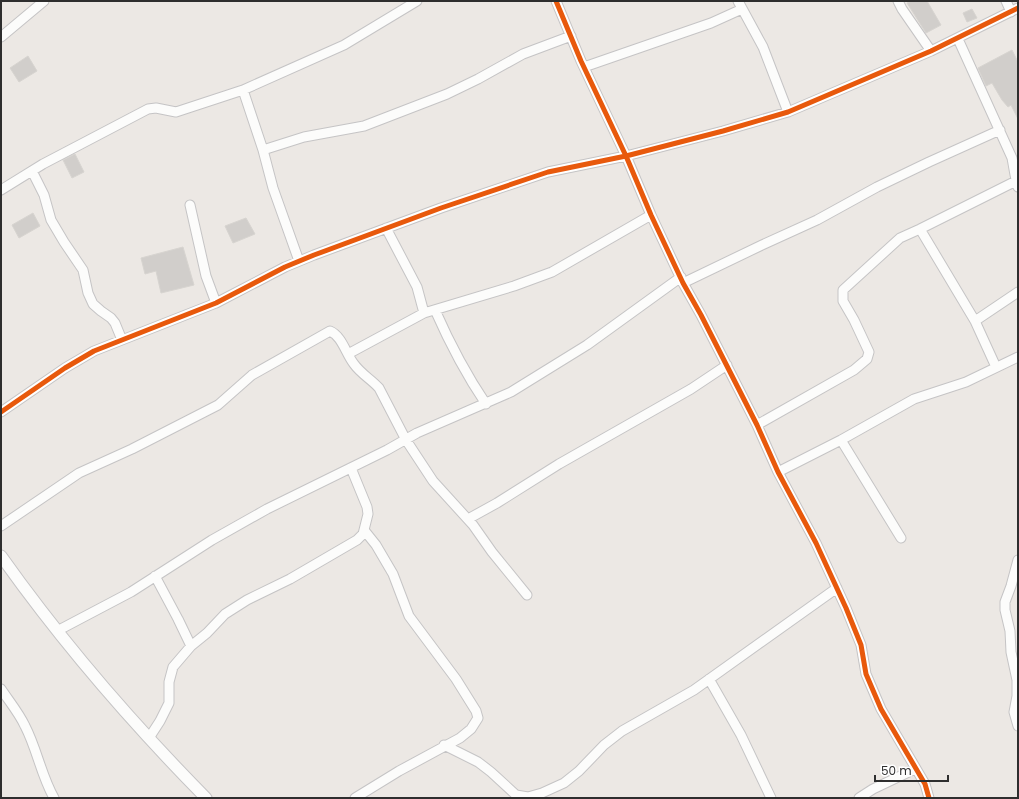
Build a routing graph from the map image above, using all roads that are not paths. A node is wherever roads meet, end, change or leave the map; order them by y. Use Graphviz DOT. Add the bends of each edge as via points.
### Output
graph roads {
  1 [pos="44,1"];
  2 [pos="898,1"];
  3 [pos="1006,1"];
  4 [pos="412,2"];
  5 [pos="558,2"];
  6 [pos="740,5"];
  7 [pos="1014,10"];
  8 [pos="571,36"];
  9 [pos="1,38"];
  10 [pos="958,39"];
  11 [pos="931,52"];
  12 [pos="584,67"];
  13 [pos="243,90"];
  14 [pos="788,112"];
  15 [pos="1000,130"];
  16 [pos="263,150"];
  17 [pos="626,156"];
  18 [pos="32,171"];
  19 [pos="1017,184"];
  20 [pos="1,190"];
  21 [pos="190,205"];
  22 [pos="651,215"];
  23 [pos="386,228"];
  24 [pos="920,229"];
  25 [pos="299,261"];
  26 [pos="682,280"];
  27 [pos="1018,292"];
  28 [pos="216,303"];
  29 [pos="435,310"];
  30 [pos="424,313"];
  31 [pos="975,321"];
  32 [pos="122,340"];
  33 [pos="348,354"];
  34 [pos="1018,357"];
  35 [pos="727,365"];
  36 [pos="996,367"];
  37 [pos="486,404"];
  38 [pos="1,412"];
  39 [pos="757,425"];
  40 [pos="406,440"];
  41 [pos="841,440"];
  42 [pos="352,468"];
  43 [pos="778,472"];
  44 [pos="468,519"];
  45 [pos="1,526"];
  46 [pos="364,530"];
  47 [pos="902,538"];
  48 [pos="1,556"];
  49 [pos="1018,560"];
  50 [pos="156,576"];
  51 [pos="836,588"];
  52 [pos="527,595"];
  53 [pos="57,630"];
  54 [pos="191,646"];
  55 [pos="709,679"];
  56 [pos="1,689"];
  57 [pos="1018,726"];
  58 [pos="149,738"];
  59 [pos="444,746"];
  60 [pos="915,769"];
  61 [pos="49,796"];
  62 [pos="206,798"];
  63 [pos="355,798"];
  64 [pos="770,798"];
  65 [pos="859,798"];
  66 [pos="929,798"];
  1 -- 9 [label="street"];
  2 -- 11 [label="street"];
  3 -- 7 [label="street"];
  4 -- 13 [label="street" via="344,45"];
  5 -- 8 [label="street"];
  6 -- 12 [label="street" via="711,23"];
  6 -- 14 [label="street" via="763,47"];
  7 -- 10 [label="street"];
  8 -- 12 [label="street"];
  8 -- 16 [label="street" via="523,54 447,94 364,126 304,137"];
  10 -- 11 [label="street"];
  10 -- 15 [label="street"];
  11 -- 14 [label="street"];
  12 -- 17 [label="street"];
  13 -- 16 [label="street"];
  13 -- 18 [label="street" via="176,112 148,109"];
  14 -- 17 [label="street"];
  15 -- 19 [label="street" via="1012,158"];
  15 -- 26 [label="street" via="877,187 817,220"];
  16 -- 25 [label="street" via="273,188"];
  17 -- 22 [label="street"];
  17 -- 23 [label="street" via="548,172"];
  18 -- 20 [label="street"];
  18 -- 32 [label="street" via="44,195 51,220 83,270 93,304 111,318"];
  19 -- 24 [label="street"];
  21 -- 28 [label="street" via="206,276"];
  22 -- 26 [label="street"];
  22 -- 29 [label="street" via="552,272"];
  23 -- 25 [label="street"];
  23 -- 30 [label="street" via="417,287"];
  24 -- 31 [label="street"];
  24 -- 39 [label="street" via="900,238 843,290 843,301 866,343 869,352 867,359 854,370"];
  25 -- 28 [label="street"];
  26 -- 35 [label="street"];
  26 -- 37 [label="street" via="587,345 511,392"];
  27 -- 31 [label="street"];
  28 -- 32 [label="street"];
  29 -- 30 [label="street"];
  29 -- 37 [label="street" via="452,349"];
  30 -- 33 [label="street"];
  31 -- 36 [label="street"];
  32 -- 38 [label="street" via="94,351 65,368"];
  33 -- 40 [label="street" via="361,372 379,388"];
  33 -- 45 [label="street" via="334,333 330,330 325,332 252,375 218,405 79,474"];
  34 -- 36 [label="street"];
  35 -- 39 [label="street"];
  35 -- 44 [label="street" via="690,390"];
  36 -- 41 [label="street" via="966,382 914,399"];
  37 -- 40 [label="street"];
  39 -- 43 [label="street"];
  40 -- 42 [label="street"];
  40 -- 44 [label="street" via="437,486"];
  41 -- 43 [label="street"];
  41 -- 47 [label="street"];
  42 -- 46 [label="street" via="367,507"];
  42 -- 50 [label="street" via="267,509"];
  43 -- 51 [label="street" via="816,543"];
  44 -- 52 [label="street"];
  46 -- 54 [label="street" via="352,544 246,600 225,614"];
  46 -- 59 [label="street" via="393,574 409,616 456,679 476,711 478,718 471,729"];
  48 -- 53 [label="street"];
  49 -- 57 [label="street" via="1005,602 1005,610 1017,680 1014,712"];
  50 -- 53 [label="street" via="131,592"];
  50 -- 54 [label="street"];
  51 -- 55 [label="street"];
  51 -- 60 [label="street" via="861,645 866,674 881,709"];
  53 -- 58 [label="street"];
  54 -- 58 [label="street" via="174,668 169,682 169,703"];
  55 -- 59 [label="street" via="622,731 564,783 528,797 516,795 478,762"];
  55 -- 64 [label="street" via="741,735"];
  56 -- 61 [label="street" via="25,725"];
  58 -- 62 [label="street"];
  59 -- 63 [label="street"];
  60 -- 65 [label="street"];
  60 -- 66 [label="street" via="925,784"];
}
